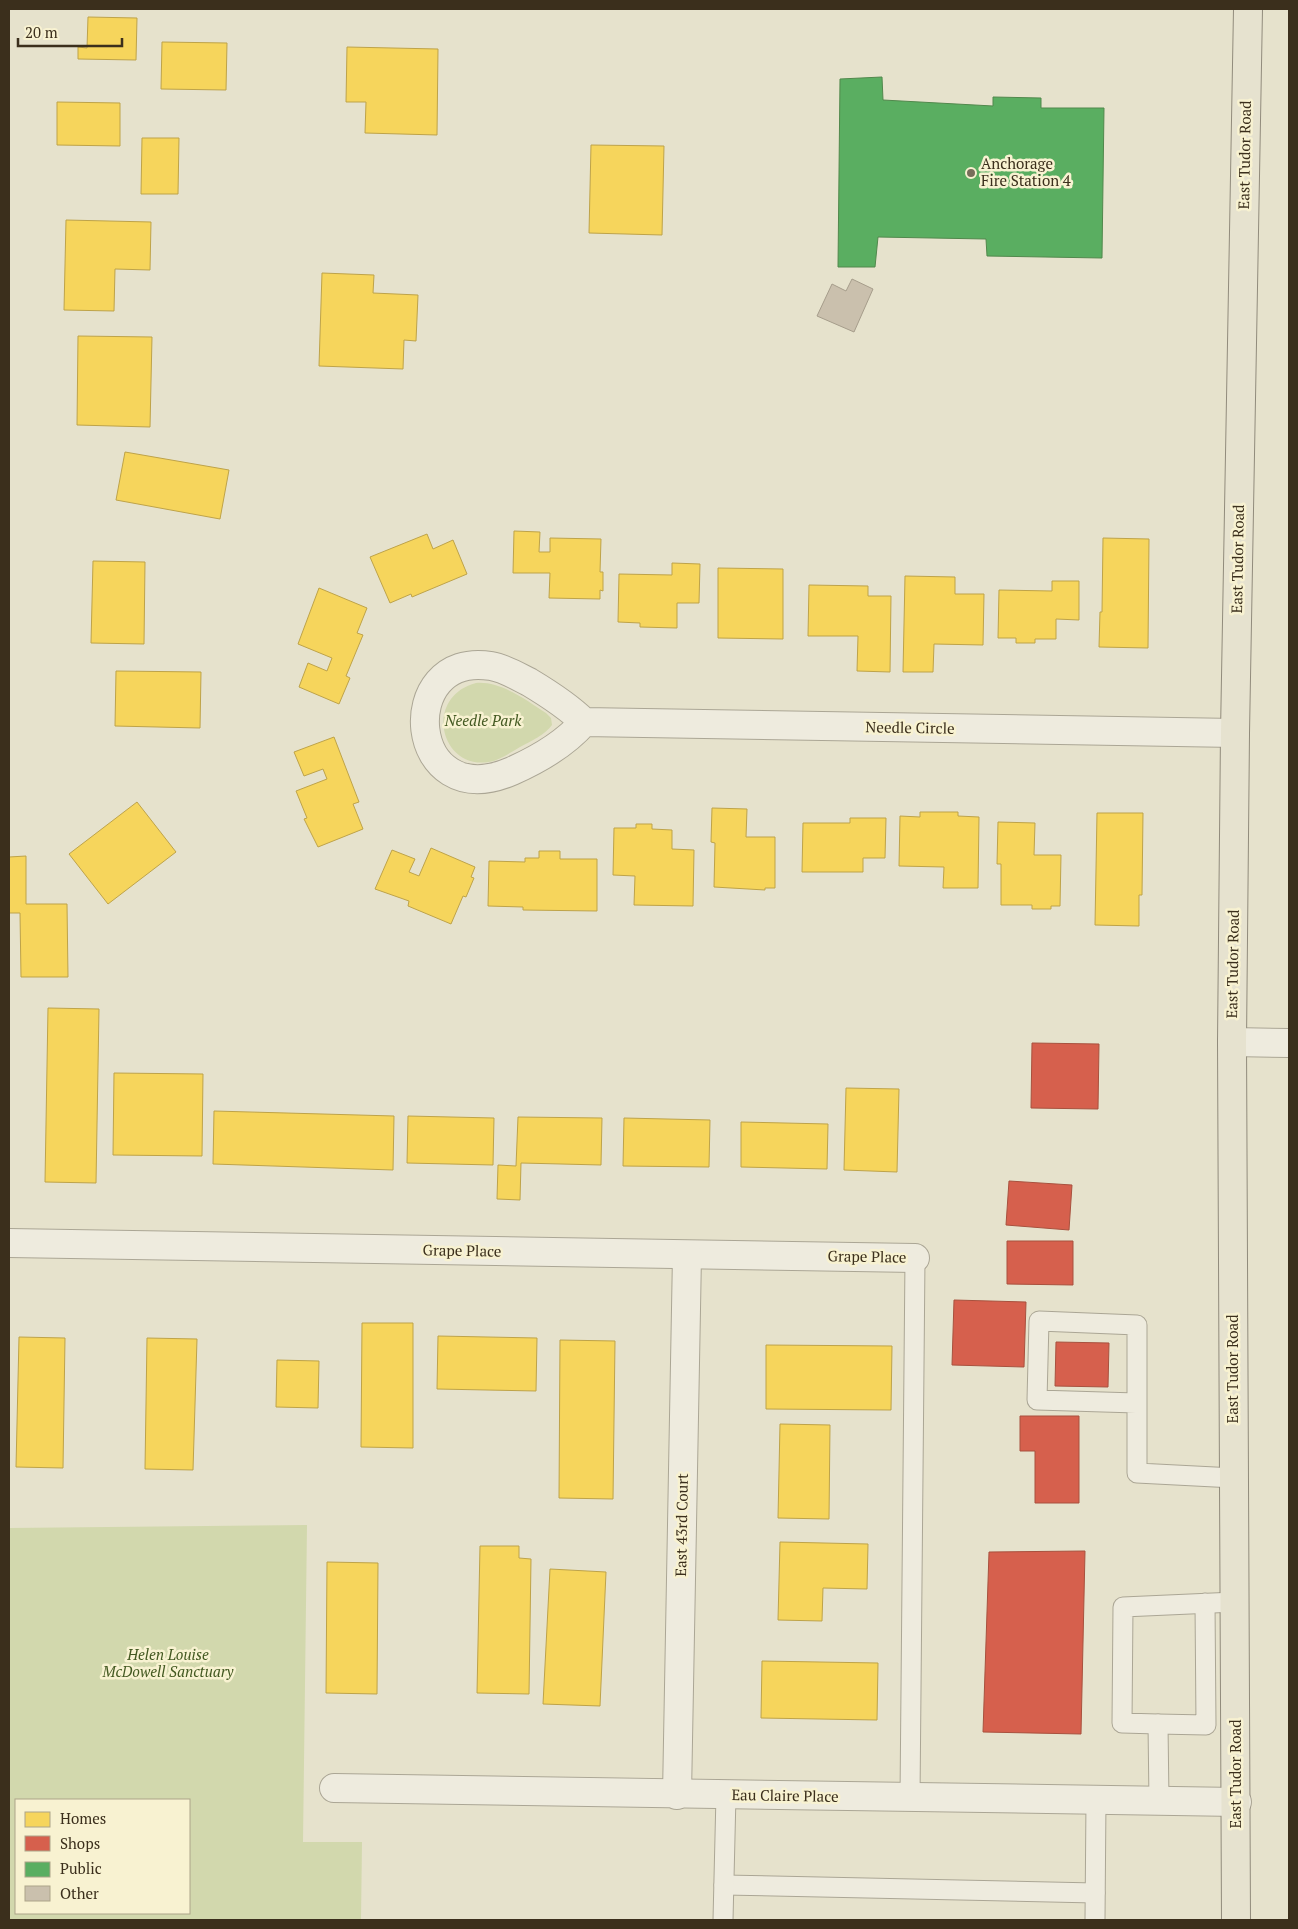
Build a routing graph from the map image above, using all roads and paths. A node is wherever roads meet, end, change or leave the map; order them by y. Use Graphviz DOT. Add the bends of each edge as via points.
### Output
graph roads {
  1 [pos="1248,9"];
  2 [pos="584,722"];
  3 [pos="1235,733"];
  4 [pos="1232,1042"];
  5 [pos="1289,1043"];
  6 [pos="9,1242"];
  7 [pos="687,1254"];
  8 [pos="915,1258"];
  9 [pos="1136,1403"];
  10 [pos="1234,1478"];
  11 [pos="1235,1602"];
  12 [pos="1205,1603"];
  13 [pos="1158,1724"];
  14 [pos="334,1788"];
  15 [pos="677,1795"];
  16 [pos="726,1795"];
  17 [pos="910,1798"];
  18 [pos="1096,1800"];
  19 [pos="1159,1801"];
  20 [pos="1237,1802"];
  21 [pos="724,1885"];
  22 [pos="1095,1893"];
  23 [pos="723,1920"];
  24 [pos="1095,1920"];
  25 [pos="1236,1920"];
  1 -- 3 [label="main road, East Tudor Road"];
  2 -- 2 [label="street" via="566,739 533,760 505,774 478,779 455,775 438,761 425,738 424,719 427,700 442,679 464,667 483,665 501,669 539,688"];
  2 -- 3 [label="street, Needle Circle"];
  3 -- 4 [label="main road, East Tudor Road"];
  4 -- 5 [label="street"];
  4 -- 10 [label="main road, East Tudor Road"];
  6 -- 7 [label="street, Grape Place"];
  7 -- 8 [label="street, Grape Place"];
  7 -- 15 [label="street, East 43rd Court"];
  8 -- 17 [label="lane"];
  9 -- 9 [label="lane" via="1137,1325 1039,1321 1037,1400"];
  9 -- 10 [label="lane" via="1136,1473"];
  10 -- 11 [label="main road, East Tudor Road"];
  11 -- 12 [label="lane"];
  11 -- 20 [label="main road, East Tudor Road"];
  12 -- 13 [label="lane" via="1206,1726"];
  12 -- 13 [label="lane" via="1123,1607 1122,1723"];
  13 -- 19 [label="lane"];
  14 -- 15 [label="street, Eau Claire Place"];
  15 -- 16 [label="street, Eau Claire Place"];
  16 -- 17 [label="street, Eau Claire Place"];
  16 -- 21 [label="lane"];
  17 -- 18 [label="street, Eau Claire Place"];
  18 -- 19 [label="street, Eau Claire Place"];
  18 -- 22 [label="lane"];
  19 -- 20 [label="street, Eau Claire Place"];
  20 -- 25 [label="main road, East Tudor Road"];
  21 -- 22 [label="lane"];
  21 -- 23 [label="lane"];
  22 -- 24 [label="lane"];
}
